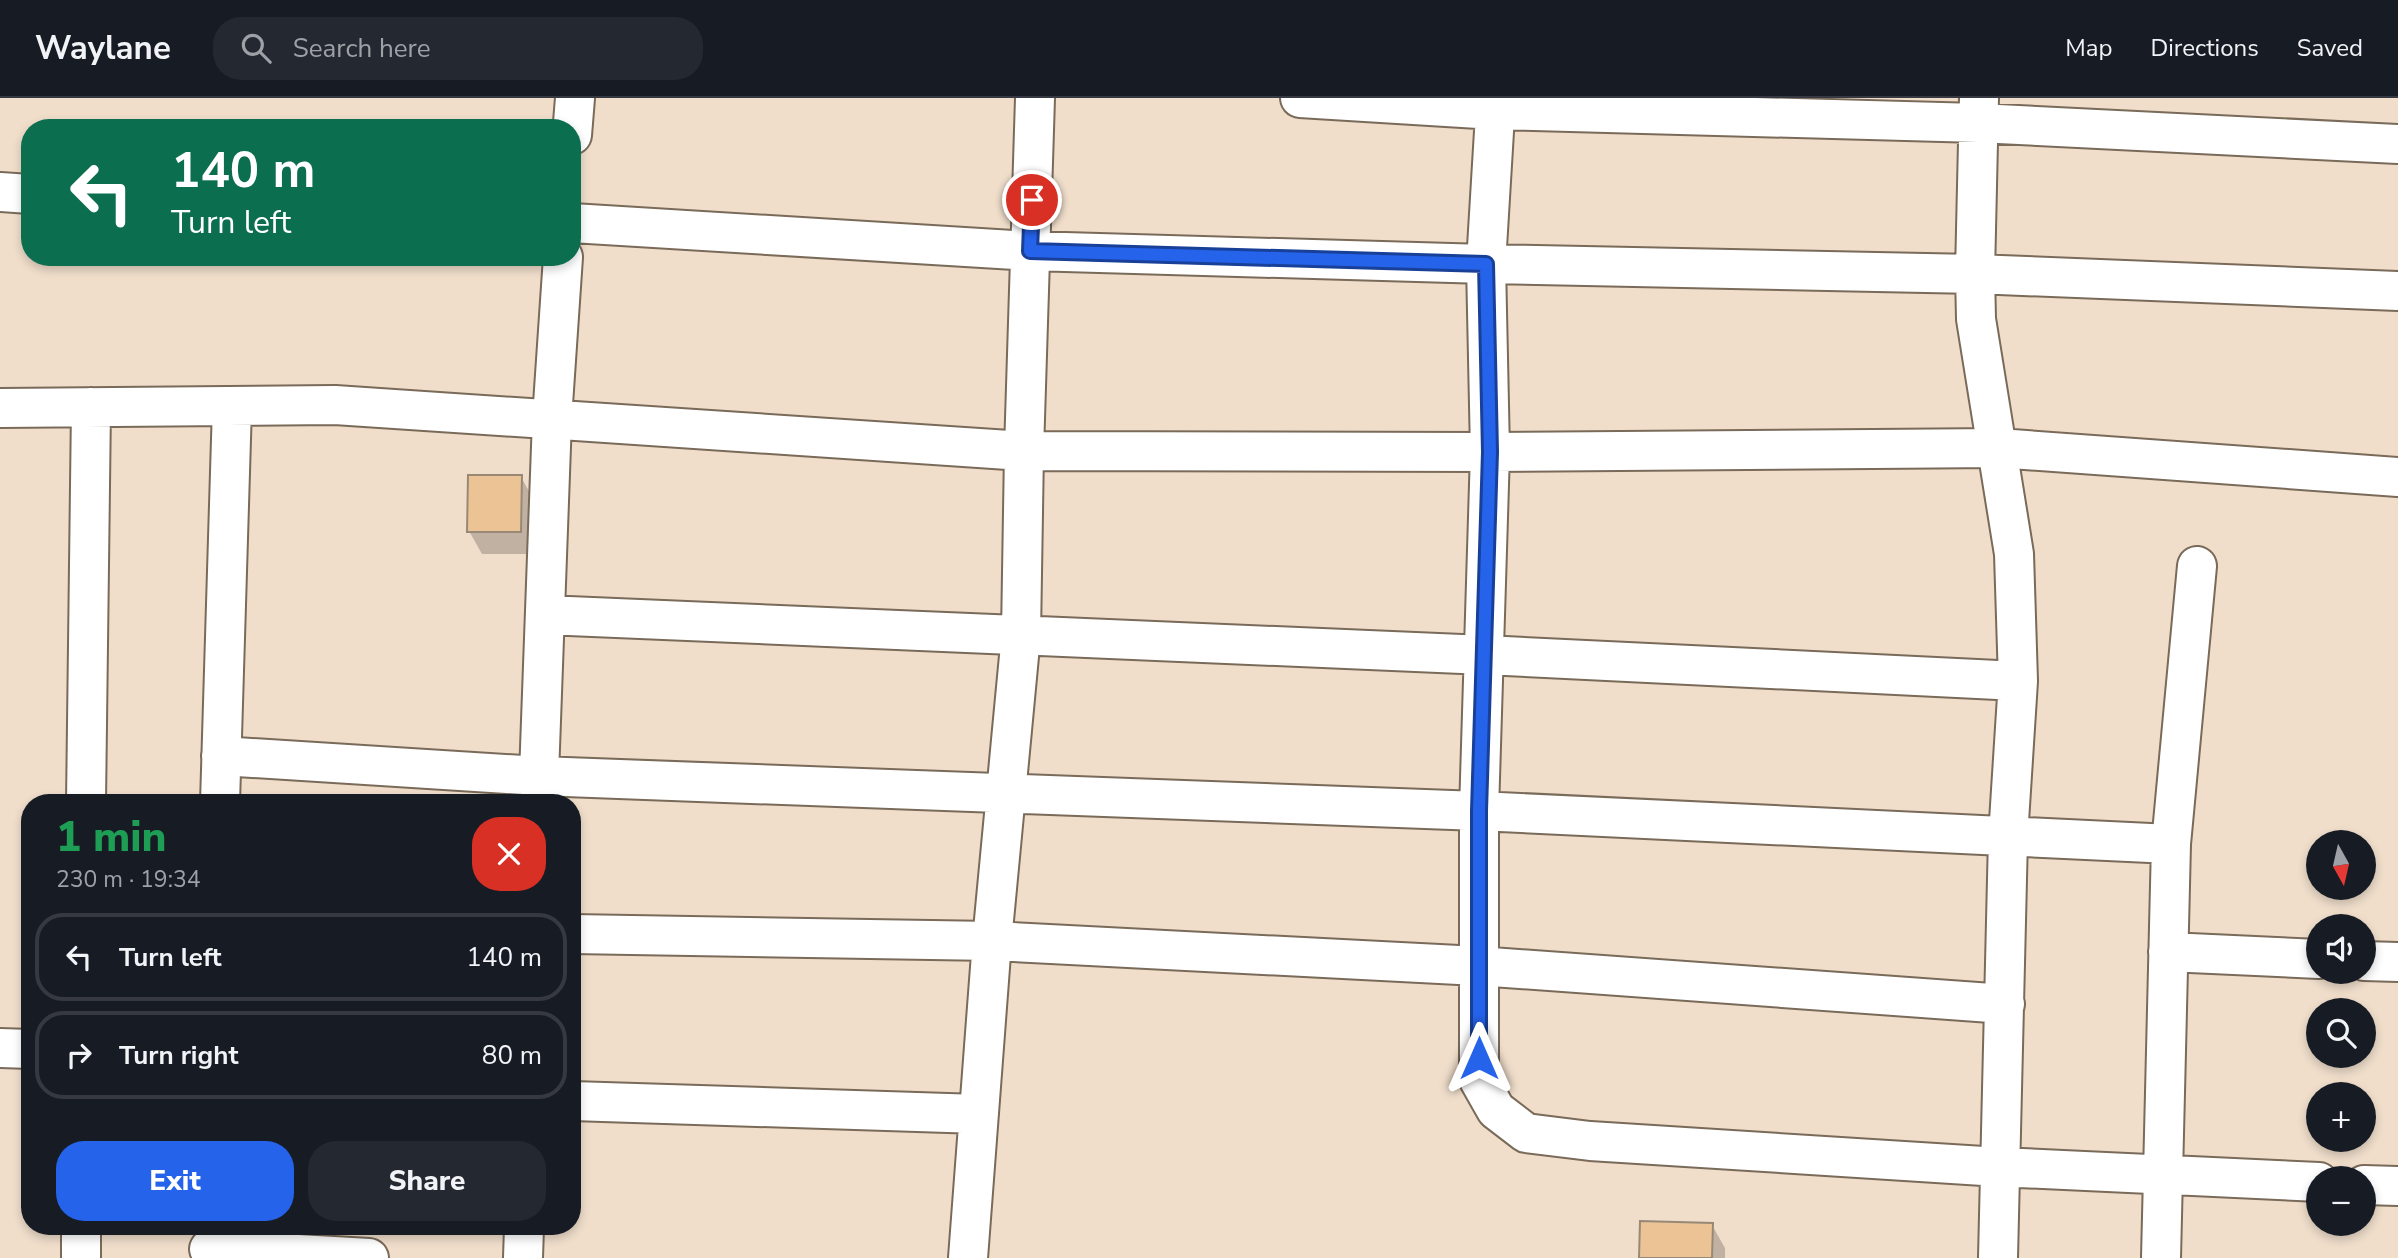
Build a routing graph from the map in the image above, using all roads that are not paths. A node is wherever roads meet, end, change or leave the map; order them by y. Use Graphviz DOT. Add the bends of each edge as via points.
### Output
graph roads {
  1 [pos="575,98"];
  2 [pos="1035,98"];
  3 [pos="1300,98"];
  4 [pos="1495,104"];
  5 [pos="1978,111"];
  6 [pos="573,119"];
  7 [pos="2398,144"];
  8 [pos="0,192"];
  9 [pos="21,193"];
  10 [pos="581,224"];
  11 [pos="1030,251"];
  12 [pos="1486,264"];
  13 [pos="562,266"];
  14 [pos="1975,274"];
  15 [pos="2398,291"];
  16 [pos="232,406"];
  17 [pos="91,407"];
  18 [pos="0,408"];
  19 [pos="552,419"];
  20 [pos="1998,448"];
  21 [pos="1024,451"];
  22 [pos="1490,452"];
  23 [pos="2398,477"];
  24 [pos="2196,566"];
  25 [pos="545,615"];
  26 [pos="1021,635"];
  27 [pos="1485,655"];
  28 [pos="2018,681"];
  29 [pos="221,756"];
  30 [pos="539,790"];
  31 [pos="1007,792"];
  32 [pos="86,794"];
  33 [pos="220,794"];
  34 [pos="1479,811"];
  35 [pos="2008,837"];
  36 [pos="2171,844"];
  37 [pos="581,934"];
  38 [pos="992,941"];
  39 [pos="2168,952"];
  40 [pos="2306,958"];
  41 [pos="2376,961"];
  42 [pos="2398,962"];
  43 [pos="1478,966"];
  44 [pos="2005,1004"];
  45 [pos="0,1048"];
  46 [pos="21,1049"];
  47 [pos="581,1101"];
  48 [pos="979,1114"];
  49 [pos="1999,1167"];
  50 [pos="2163,1174"];
  51 [pos="2306,1181"];
  52 [pos="2376,1185"];
  53 [pos="2398,1186"];
  54 [pos="81,1235"];
  55 [pos="524,1235"];
  56 [pos="210,1245"];
  57 [pos="81,1258"];
  58 [pos="369,1258"];
  59 [pos="523,1258"];
  60 [pos="968,1258"];
  61 [pos="1998,1258"];
  62 [pos="2161,1258"];
  1 -- 6 [label="street"];
  2 -- 11 [label="street"];
  3 -- 4 [label="street"];
  4 -- 5 [label="street"];
  4 -- 12 [label="street"];
  5 -- 7 [label="street"];
  5 -- 14 [label="street"];
  8 -- 9 [label="street"];
  10 -- 11 [label="street"];
  11 -- 12 [label="street"];
  11 -- 21 [label="street"];
  12 -- 14 [label="street"];
  12 -- 22 [label="street"];
  13 -- 19 [label="street"];
  14 -- 15 [label="street"];
  14 -- 20 [label="street" via="1976,319"];
  16 -- 17 [label="street"];
  16 -- 19 [label="street" via="335,405"];
  16 -- 29 [label="street"];
  17 -- 18 [label="street"];
  17 -- 32 [label="street"];
  19 -- 21 [label="street"];
  19 -- 25 [label="street"];
  20 -- 22 [label="street"];
  20 -- 23 [label="street"];
  20 -- 28 [label="street" via="2014,554"];
  21 -- 22 [label="street"];
  21 -- 26 [label="street"];
  22 -- 27 [label="street"];
  24 -- 36 [label="street"];
  25 -- 26 [label="street"];
  25 -- 30 [label="street"];
  26 -- 27 [label="street"];
  26 -- 31 [label="street"];
  27 -- 28 [label="street"];
  27 -- 34 [label="street"];
  28 -- 35 [label="street"];
  29 -- 30 [label="street"];
  29 -- 33 [label="street"];
  30 -- 31 [label="street"];
  31 -- 34 [label="street"];
  31 -- 38 [label="street"];
  34 -- 35 [label="street"];
  34 -- 43 [label="street"];
  35 -- 36 [label="street"];
  35 -- 44 [label="street"];
  36 -- 39 [label="street"];
  37 -- 38 [label="street"];
  38 -- 43 [label="street"];
  38 -- 48 [label="street"];
  39 -- 40 [label="street"];
  39 -- 50 [label="street"];
  41 -- 42 [label="street"];
  43 -- 44 [label="street"];
  43 -- 49 [label="street" via="1479,1080 1496,1110 1526,1133"];
  44 -- 49 [label="street"];
  45 -- 46 [label="street"];
  47 -- 48 [label="street"];
  48 -- 60 [label="street"];
  49 -- 50 [label="street"];
  49 -- 61 [label="street"];
  50 -- 51 [label="street"];
  50 -- 62 [label="street"];
  52 -- 53 [label="street"];
  54 -- 57 [label="street"];
  55 -- 59 [label="street"];
  56 -- 58 [label="street"];
}
